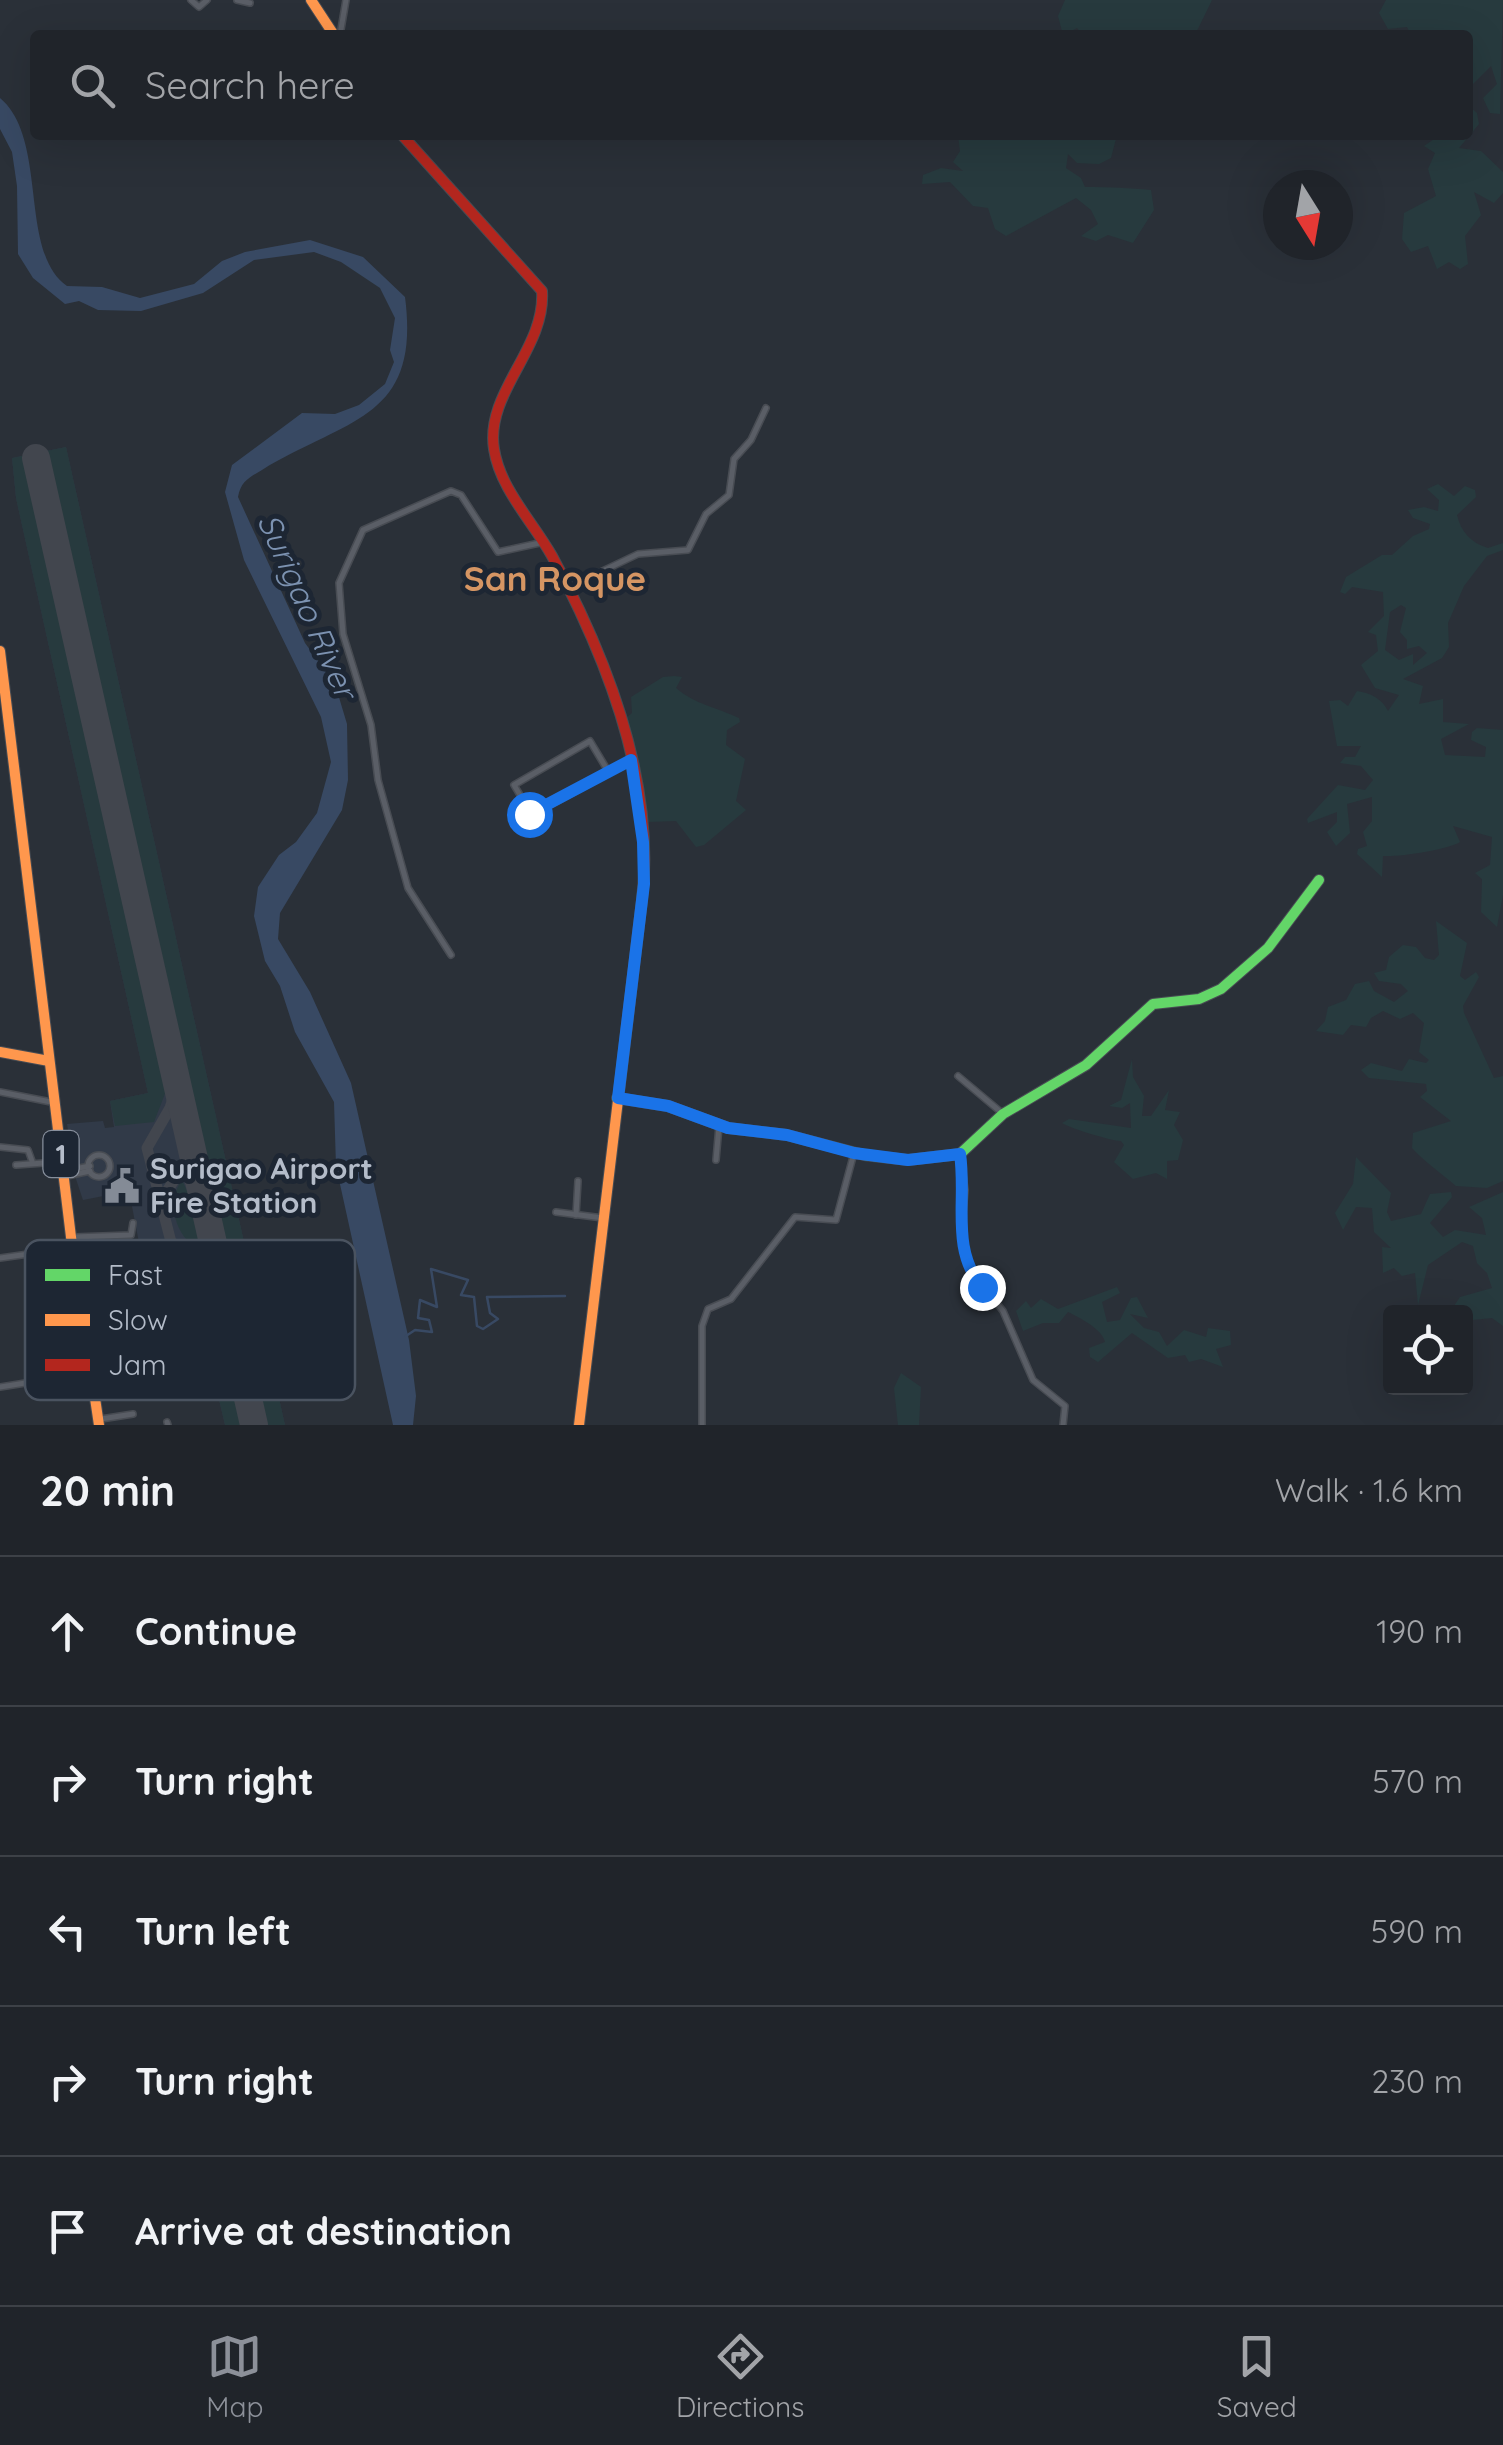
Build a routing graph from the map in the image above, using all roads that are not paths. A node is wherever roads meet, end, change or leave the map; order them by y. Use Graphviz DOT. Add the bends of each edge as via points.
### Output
graph roads {
  1 [pos="191,0"];
  2 [pos="207,0"];
  3 [pos="237,0"];
  4 [pos="311,0"];
  5 [pos="346,0"];
  6 [pos="250,4"];
  7 [pos="333,30"];
  8 [pos="338,30"];
  9 [pos="406,140"];
  10 [pos="766,408"];
  11 [pos="544,542"];
  12 [pos="568,588"];
  13 [pos="0,651"];
  14 [pos="4,712"];
  15 [pos="631,760"];
  16 [pos="608,772"];
  17 [pos="1319,880"];
  18 [pos="451,955"];
  19 [pos="0,1052"];
  20 [pos="49,1061"];
  21 [pos="958,1076"];
  22 [pos="0,1092"];
  23 [pos="618,1098"];
  24 [pos="54,1102"];
  25 [pos="1004,1114"];
  26 [pos="720,1126"];
  27 [pos="0,1147"];
  28 [pos="854,1153"];
  29 [pos="960,1154"];
  30 [pos="716,1160"];
  31 [pos="32,1161"];
  32 [pos="16,1165"];
  33 [pos="91,1168"];
  34 [pos="63,1170"];
  35 [pos="578,1182"];
  36 [pos="556,1212"];
  37 [pos="576,1215"];
  38 [pos="603,1218"];
  39 [pos="133,1223"];
  40 [pos="72,1240"];
  41 [pos="89,1240"];
  42 [pos="25,1251"];
  43 [pos="0,1256"];
  44 [pos="25,1383"];
  45 [pos="0,1387"];
  46 [pos="133,1414"];
  47 [pos="99,1422"];
  48 [pos="578,1425"];
  49 [pos="702,1425"];
  50 [pos="1063,1425"];
  1 -- 2 [label="street" via="199,7"];
  3 -- 6 [label="street"];
  4 -- 7 [label="main road"];
  5 -- 8 [label="street"];
  9 -- 11 [label="main road" via="542,291 542,320 492,443 507,484"];
  10 -- 12 [label="street" via="734,459 729,495 706,514 688,550 643,553"];
  11 -- 12 [label="main road"];
  11 -- 18 [label="street" via="498,552 451,490 363,530 339,583 343,634 371,726 398,856 412,896"];
  12 -- 15 [label="main road" via="607,674"];
  13 -- 14 [label="main road, 1"];
  14 -- 20 [label="main road, 1"];
  15 -- 16 [label="street"];
  15 -- 23 [label="main road" via="644,884"];
  16 -- 16 [label="street" via="532,815 514,785 590,741"];
  17 -- 25 [label="main road" via="1268,948 1221,989 1199,999 1153,1004 1086,1065"];
  19 -- 20 [label="main road"];
  20 -- 24 [label="main road, 1"];
  21 -- 25 [label="street"];
  22 -- 24 [label="street"];
  23 -- 26 [label="main road" via="668,1106"];
  23 -- 38 [label="main road"];
  24 -- 34 [label="main road, 1"];
  25 -- 29 [label="main road"];
  26 -- 28 [label="main road"];
  26 -- 30 [label="street"];
  27 -- 31 [label="street" via="28,1150"];
  28 -- 29 [label="main road" via="908,1160"];
  28 -- 49 [label="street" via="836,1220 796,1217 732,1299 708,1309 702,1326"];
  29 -- 50 [label="street" via="968,1268 1003,1311 1032,1380 1065,1406"];
  31 -- 32 [label="street"];
  31 -- 34 [label="street"];
  33 -- 33 [label="street" via="88,1156 105,1153 109,1172 94,1178"];
  33 -- 34 [label="street"];
  34 -- 40 [label="main road, 1"];
  35 -- 37 [label="street"];
  36 -- 37 [label="street"];
  37 -- 38 [label="street"];
  38 -- 48 [label="main road"];
  39 -- 41 [label="street" via="131,1235"];
  42 -- 43 [label="street"];
  44 -- 45 [label="street"];
  46 -- 47 [label="street"];
}
